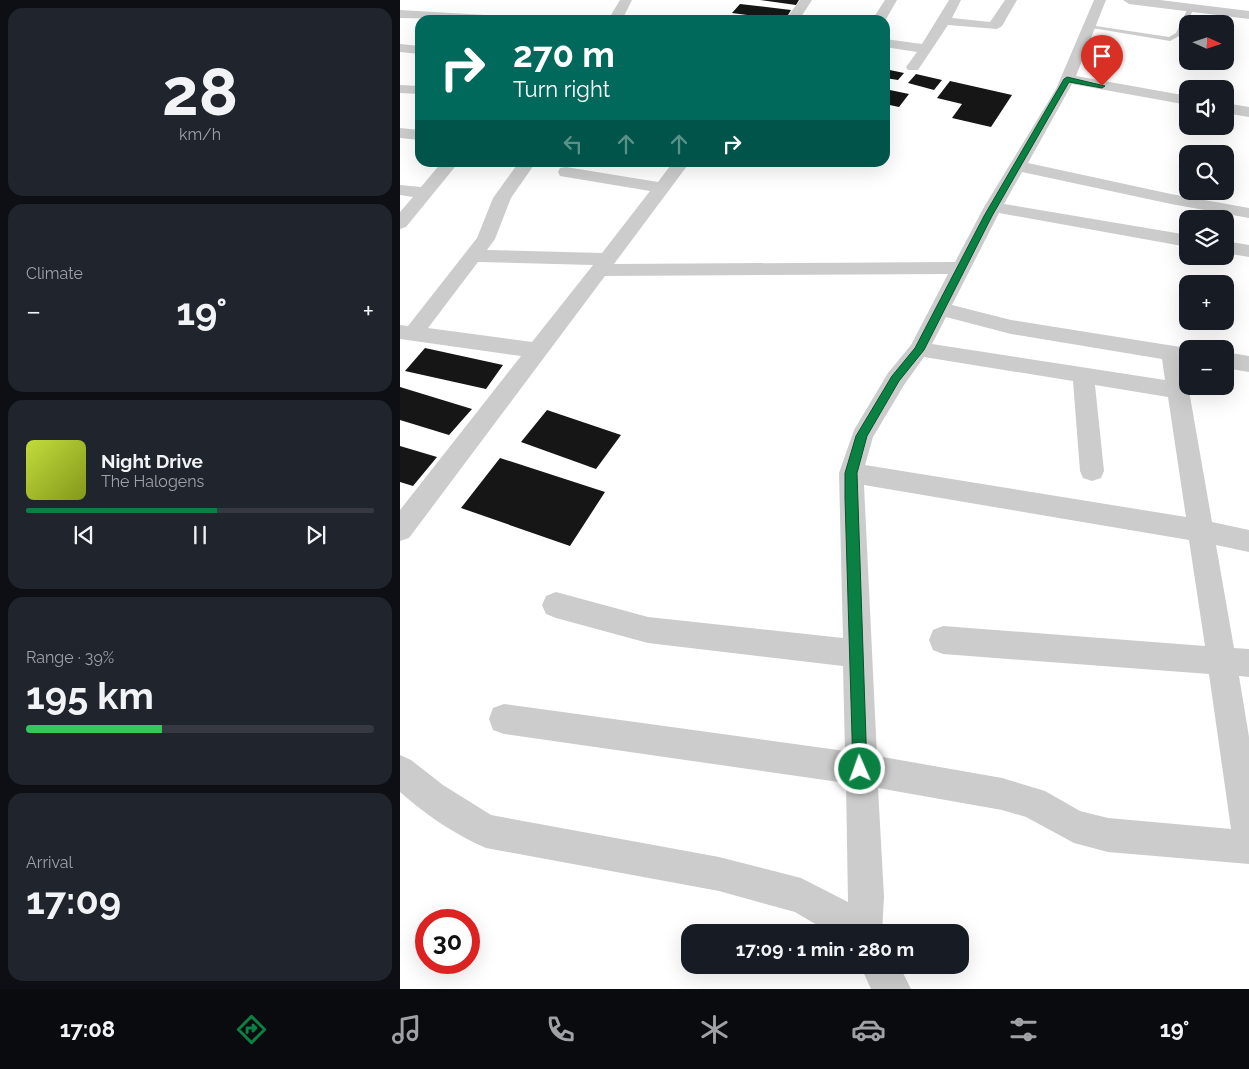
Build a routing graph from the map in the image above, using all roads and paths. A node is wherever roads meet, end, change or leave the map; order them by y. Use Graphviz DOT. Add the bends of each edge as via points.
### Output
graph roads {
  1 [pos="626,0"];
  2 [pos="806,0"];
  3 [pos="891,0"];
  4 [pos="955,0"];
  5 [pos="1011,0"];
  6 [pos="1100,0"];
  7 [pos="1129,0"];
  8 [pos="1191,8"];
  9 [pos="400,14"];
  10 [pos="417,15"];
  11 [pos="618,15"];
  12 [pos="796,15"];
  13 [pos="882,15"];
  14 [pos="1249,15"];
  15 [pos="944,21"];
  16 [pos="1089,27"];
  17 [pos="890,44"];
  18 [pos="400,48"];
  19 [pos="926,49"];
  20 [pos="415,50"];
  21 [pos="913,67"];
  22 [pos="1067,79"];
  23 [pos="400,89"];
  24 [pos="415,90"];
  25 [pos="1179,99"];
  26 [pos="1234,110"];
  27 [pos="1249,112"];
  28 [pos="400,133"];
  29 [pos="415,134"];
  30 [pos="1018,166"];
  31 [pos="448,167"];
  32 [pos="524,167"];
  33 [pos="678,167"];
  34 [pos="566,172"];
  35 [pos="662,188"];
  36 [pos="400,190"];
  37 [pos="425,193"];
  38 [pos="993,207"];
  39 [pos="1249,213"];
  40 [pos="400,223"];
  41 [pos="1179,239"];
  42 [pos="1234,249"];
  43 [pos="1249,251"];
  44 [pos="472,256"];
  45 [pos="603,264"];
  46 [pos="961,268"];
  47 [pos="940,309"];
  48 [pos="407,333"];
  49 [pos="536,350"];
  50 [pos="919,350"];
  51 [pos="1179,353"];
  52 [pos="1234,362"];
  53 [pos="1249,364"];
  54 [pos="1179,372"];
  55 [pos="1083,375"];
  56 [pos="1178,390"];
  57 [pos="1092,471"];
  58 [pos="851,473"];
  59 [pos="400,530"];
  60 [pos="1200,531"];
  61 [pos="1249,541"];
  62 [pos="556,606"];
  63 [pos="943,640"];
  64 [pos="856,654"];
  65 [pos="1221,660"];
  66 [pos="1249,663"];
  67 [pos="504,719"];
  68 [pos="860,769"];
  69 [pos="400,771"];
  70 [pos="1249,834"];
  71 [pos="1249,847"];
  72 [pos="846,924"];
  73 [pos="864,924"];
  74 [pos="883,974"];
  75 [pos="892,989"];
  1 -- 11 [label="street"];
  2 -- 12 [label="street"];
  3 -- 13 [label="street"];
  4 -- 15 [label="street"];
  5 -- 15 [label="street" via="992,26"];
  6 -- 16 [label="street"];
  7 -- 8 [label="street"];
  8 -- 14 [label="street"];
  8 -- 16 [label="lane" via="1179,34 1170,39"];
  9 -- 10 [label="street"];
  15 -- 19 [label="street"];
  16 -- 22 [label="street"];
  17 -- 19 [label="street"];
  18 -- 20 [label="street"];
  19 -- 21 [label="street"];
  22 -- 25 [label="street"];
  22 -- 30 [label="street"];
  23 -- 24 [label="street"];
  26 -- 27 [label="street"];
  28 -- 29 [label="street"];
  30 -- 38 [label="street"];
  30 -- 39 [label="street"];
  31 -- 37 [label="street"];
  32 -- 44 [label="street" via="502,198 486,239"];
  33 -- 35 [label="street"];
  34 -- 35 [label="street"];
  35 -- 45 [label="street"];
  36 -- 37 [label="street"];
  37 -- 40 [label="street"];
  38 -- 41 [label="street"];
  38 -- 46 [label="street"];
  42 -- 43 [label="street"];
  44 -- 45 [label="street"];
  44 -- 48 [label="street"];
  45 -- 46 [label="street"];
  45 -- 49 [label="street"];
  46 -- 47 [label="street"];
  47 -- 50 [label="street"];
  47 -- 51 [label="street" via="1011,327"];
  48 -- 49 [label="street"];
  49 -- 59 [label="street"];
  50 -- 55 [label="street"];
  50 -- 58 [label="street" via="896,379 862,436"];
  52 -- 53 [label="street"];
  54 -- 56 [label="street"];
  55 -- 56 [label="street"];
  55 -- 57 [label="street"];
  56 -- 60 [label="street"];
  58 -- 60 [label="street"];
  58 -- 64 [label="street"];
  60 -- 61 [label="street"];
  60 -- 65 [label="street"];
  62 -- 64 [label="street" via="648,630"];
  63 -- 65 [label="street"];
  64 -- 68 [label="street"];
  65 -- 66 [label="street"];
  65 -- 70 [label="street"];
  67 -- 68 [label="street"];
  68 -- 71 [label="street" via="1025,800 1074,826 1108,835"];
  68 -- 73 [label="street"];
  69 -- 72 [label="street" via="431,797 486,831 719,874 801,896"];
  74 -- 75 [label="street"];
}
